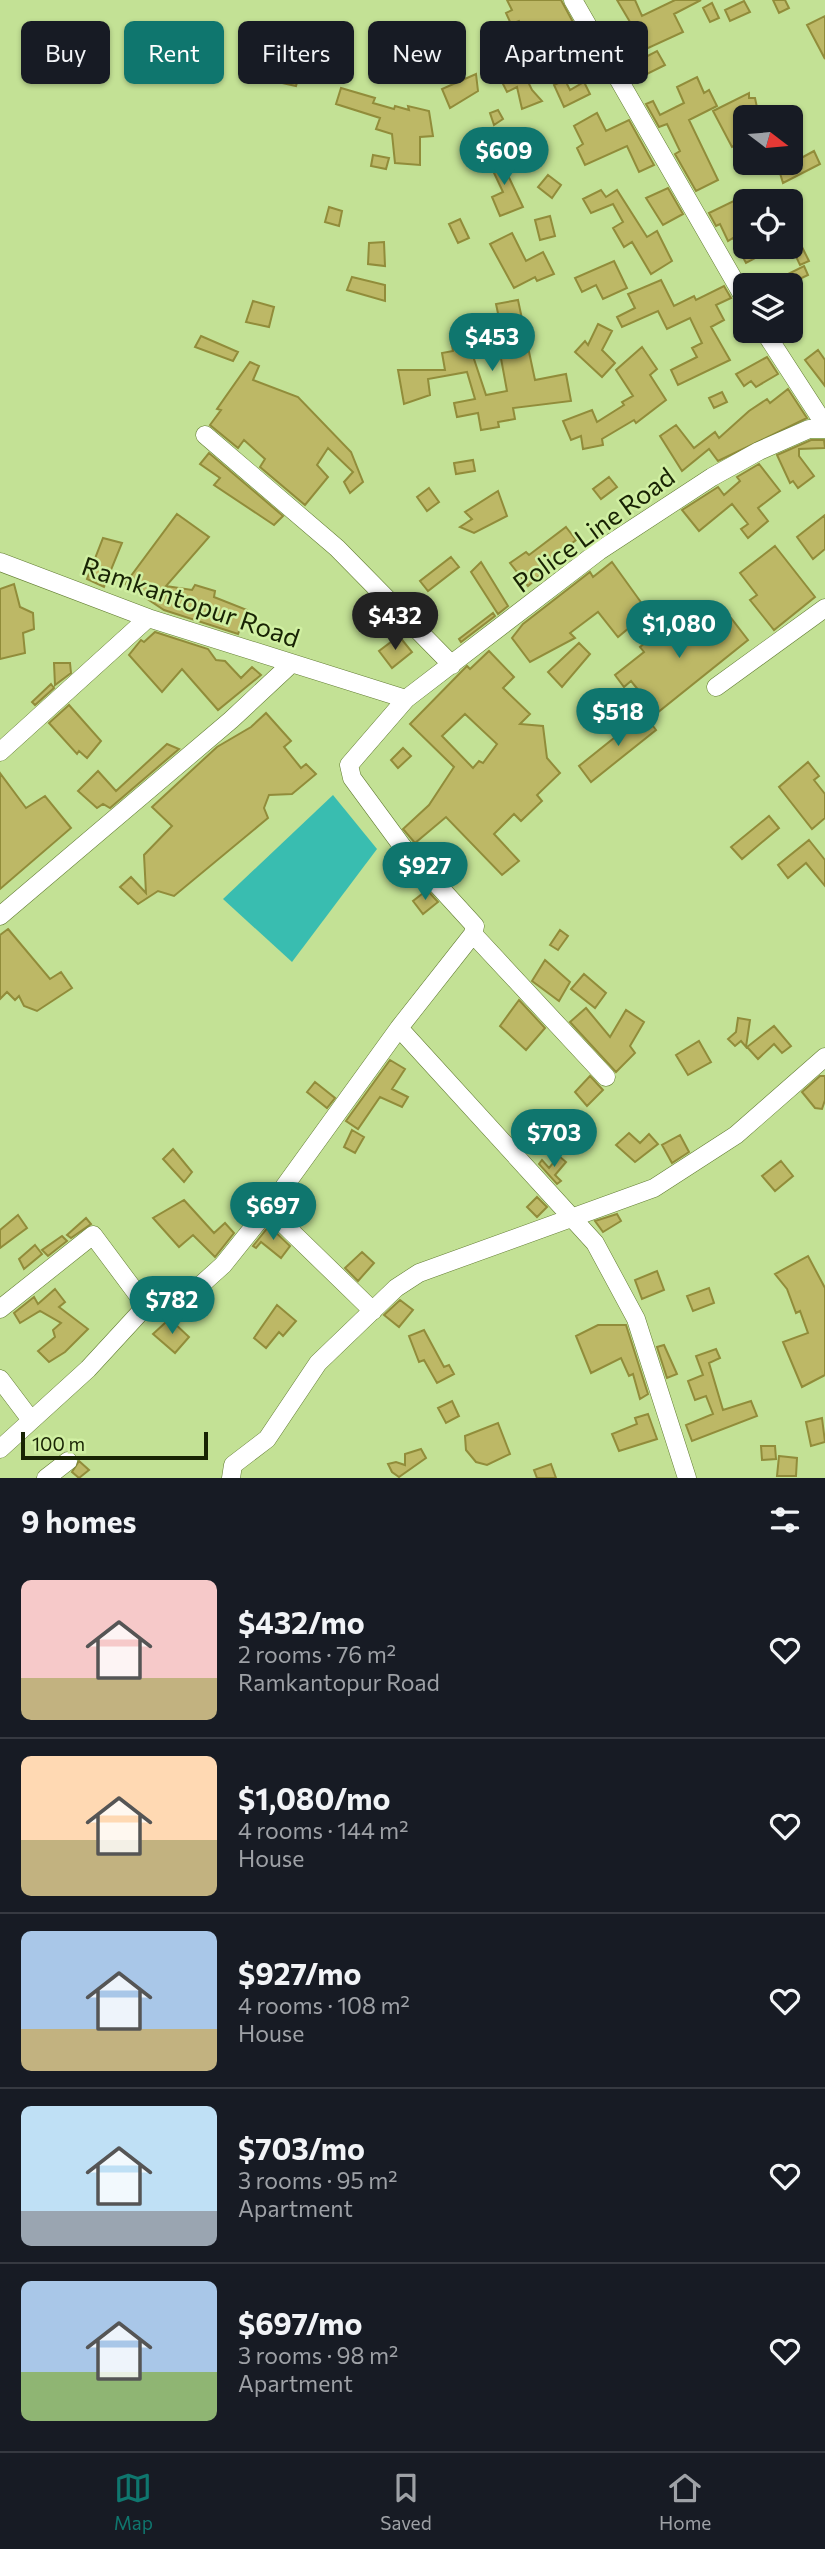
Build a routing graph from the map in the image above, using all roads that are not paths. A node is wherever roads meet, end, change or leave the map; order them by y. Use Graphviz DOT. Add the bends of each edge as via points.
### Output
graph roads {
  1 [pos="573,0"];
  2 [pos="733,278"];
  3 [pos="772,343"];
  4 [pos="825,427"];
  5 [pos="205,435"];
  6 [pos="0,562"];
  7 [pos="825,608"];
  8 [pos="148,618"];
  9 [pos="291,664"];
  10 [pos="452,664"];
  11 [pos="716,687"];
  12 [pos="406,699"];
  13 [pos="0,752"];
  14 [pos="0,916"];
  15 [pos="473,934"];
  16 [pos="399,1028"];
  17 [pos="825,1056"];
  18 [pos="606,1077"];
  19 [pos="268,1209"];
  20 [pos="574,1219"];
  21 [pos="146,1306"];
  22 [pos="0,1309"];
  23 [pos="373,1311"];
  24 [pos="0,1379"];
  25 [pos="32,1420"];
  26 [pos="0,1449"];
  27 [pos="68,1461"];
  28 [pos="46,1478"];
  29 [pos="230,1478"];
  30 [pos="687,1478"];
  1 -- 2 [label="street"];
  3 -- 4 [label="street"];
  4 -- 10 [label="street, Police Line Road" via="809,429 759,451 712,477 599,551"];
  5 -- 10 [label="street" via="338,548"];
  6 -- 8 [label="street, Ramkantopur Road"];
  7 -- 11 [label="street"];
  8 -- 9 [label="street, Ramkantopur Road"];
  8 -- 13 [label="street"];
  9 -- 12 [label="street, Ramkantopur Road"];
  9 -- 14 [label="street" via="232,720"];
  10 -- 12 [label="street, Police Line Road"];
  12 -- 15 [label="street, Police Line Road" via="349,765 349,774 402,846 471,918"];
  15 -- 16 [label="street"];
  15 -- 18 [label="street, Police Line Road"];
  16 -- 19 [label="street"];
  16 -- 20 [label="street"];
  17 -- 20 [label="street" via="736,1135 654,1188"];
  19 -- 21 [label="street" via="223,1265 173,1310"];
  19 -- 23 [label="street"];
  20 -- 23 [label="street" via="419,1273"];
  20 -- 30 [label="street" via="595,1243 636,1319"];
  21 -- 22 [label="street" via="93,1235"];
  21 -- 25 [label="street" via="88,1369"];
  23 -- 29 [label="street" via="318,1363 267,1440 233,1465"];
  24 -- 25 [label="street"];
  25 -- 26 [label="street"];
  27 -- 28 [label="street"];
}
